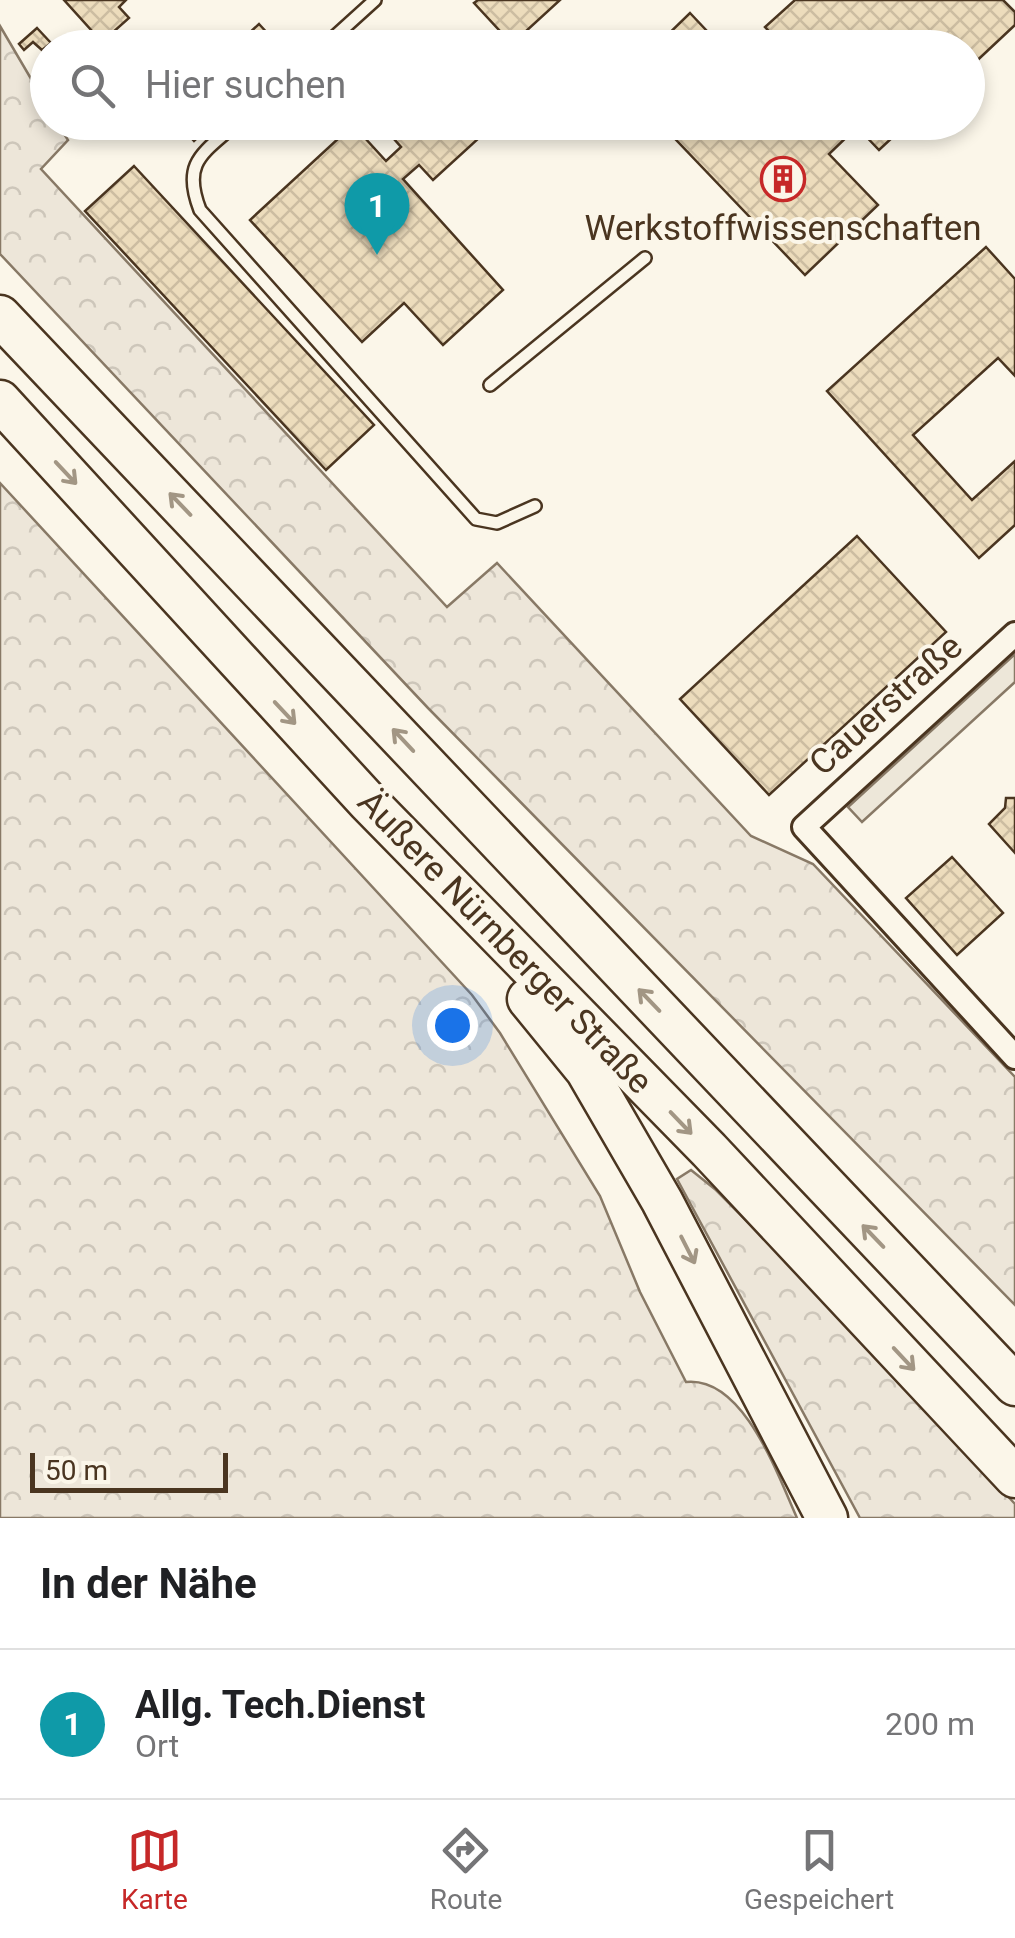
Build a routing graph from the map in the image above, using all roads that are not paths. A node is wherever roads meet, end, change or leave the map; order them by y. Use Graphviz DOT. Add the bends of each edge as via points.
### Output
graph roads {
  1 [pos="374,0"];
  2 [pos="342,30"];
  3 [pos="218,140"];
  4 [pos="645,258"];
  5 [pos="0,316"];
  6 [pos="490,385"];
  7 [pos="0,401"];
  8 [pos="536,506"];
  9 [pos="1015,634"];
  10 [pos="368,802"];
  11 [pos="1015,1057"];
  12 [pos="1006,1372"];
  13 [pos="1015,1477"];
  14 [pos="827,1518"];
  1 -- 2 [label="lane"];
  3 -- 8 [label="lane" via="196,160 191,187 200,210 476,519 497,523"];
  4 -- 6 [label="lane"];
  12 -- 5 [label="highway, Äußere Nürnberger Straße, one-way"];
  7 -- 10 [label="highway, Äußere Nürnberger Straße, one-way"];
  9 -- 11 [label="street, Cauerstraße" via="804,827"];
  10 -- 13 [label="highway, Äußere Nürnberger Straße, one-way" via="709,1150"];
  10 -- 14 [label="highway, one-way" via="586,1070"];
}
